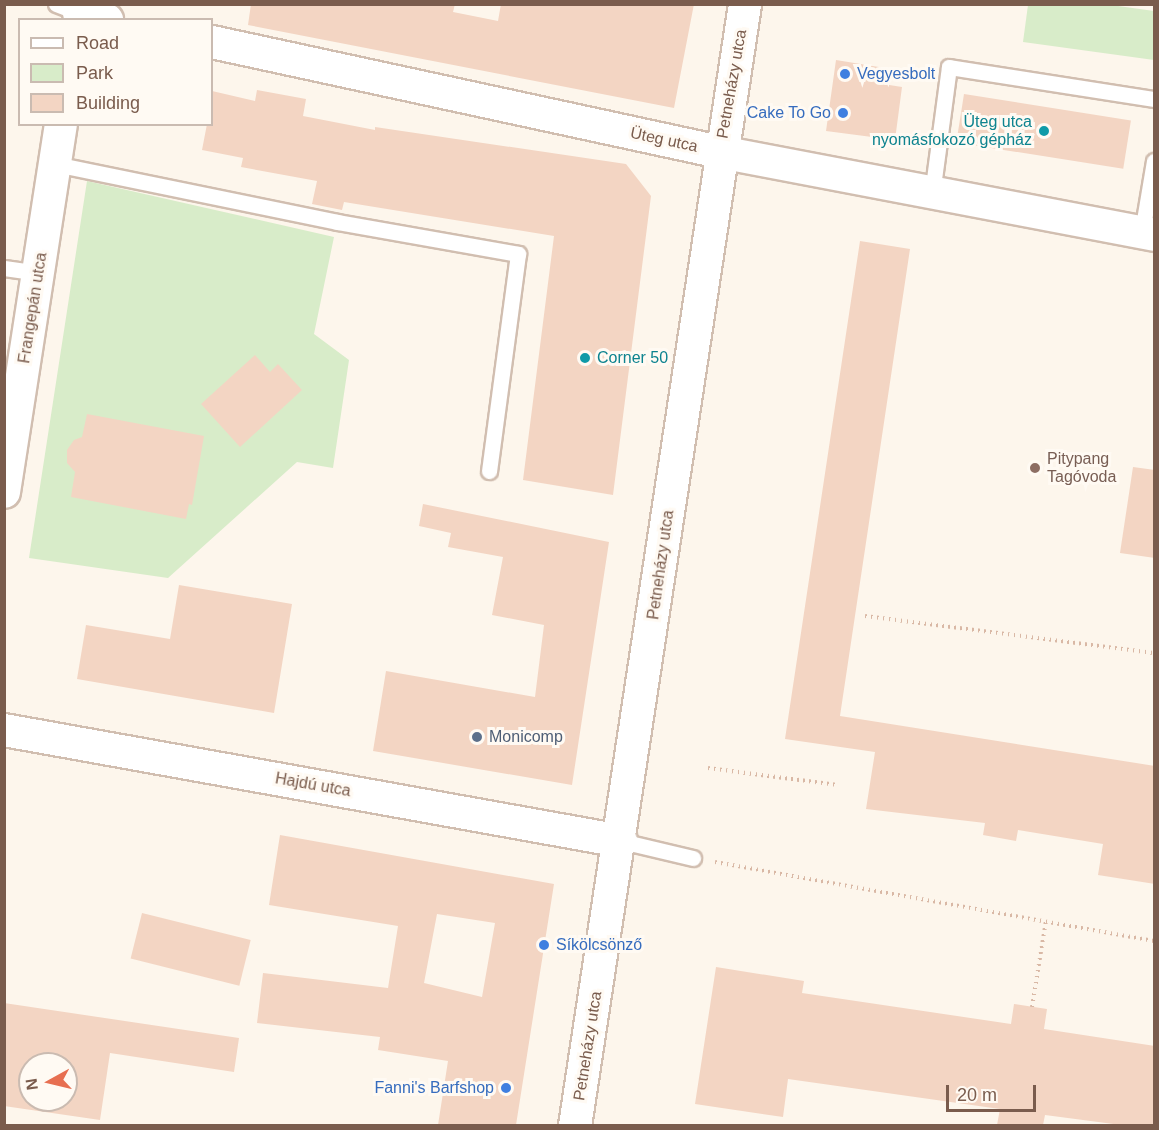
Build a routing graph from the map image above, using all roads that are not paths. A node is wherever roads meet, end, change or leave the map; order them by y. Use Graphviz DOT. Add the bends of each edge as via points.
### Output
graph roads {
  1 [pos="745,4"];
  2 [pos="213,42"];
  3 [pos="1155,99"];
  4 [pos="61,126"];
  5 [pos="720,152"];
  6 [pos="1155,161"];
  7 [pos="55,164"];
  8 [pos="932,194"];
  9 [pos="1148,234"];
  10 [pos="4,268"];
  11 [pos="38,273"];
  12 [pos="489,471"];
  13 [pos="4,492"];
  14 [pos="4,730"];
  15 [pos="621,841"];
  16 [pos="693,858"];
  17 [pos="575,1125"];
  1 -- 5 [label="street, Petneházy utca"];
  2 -- 5 [label="street, Üteg utca"];
  3 -- 8 [label="lane" via="949,67"];
  4 -- 7 [label="street, Frangepán utca"];
  5 -- 8 [label="street, Üteg utca"];
  5 -- 15 [label="street, Petneházy utca"];
  6 -- 9 [label="lane"];
  7 -- 11 [label="street, Frangepán utca"];
  7 -- 12 [label="lane" via="337,222 518,254"];
  8 -- 9 [label="street, Üteg utca"];
  10 -- 11 [label="lane"];
  11 -- 13 [label="street, Frangepán utca"];
  14 -- 15 [label="street, Hajdú utca"];
  15 -- 16 [label="lane"];
  15 -- 17 [label="street, Petneházy utca"];
}
